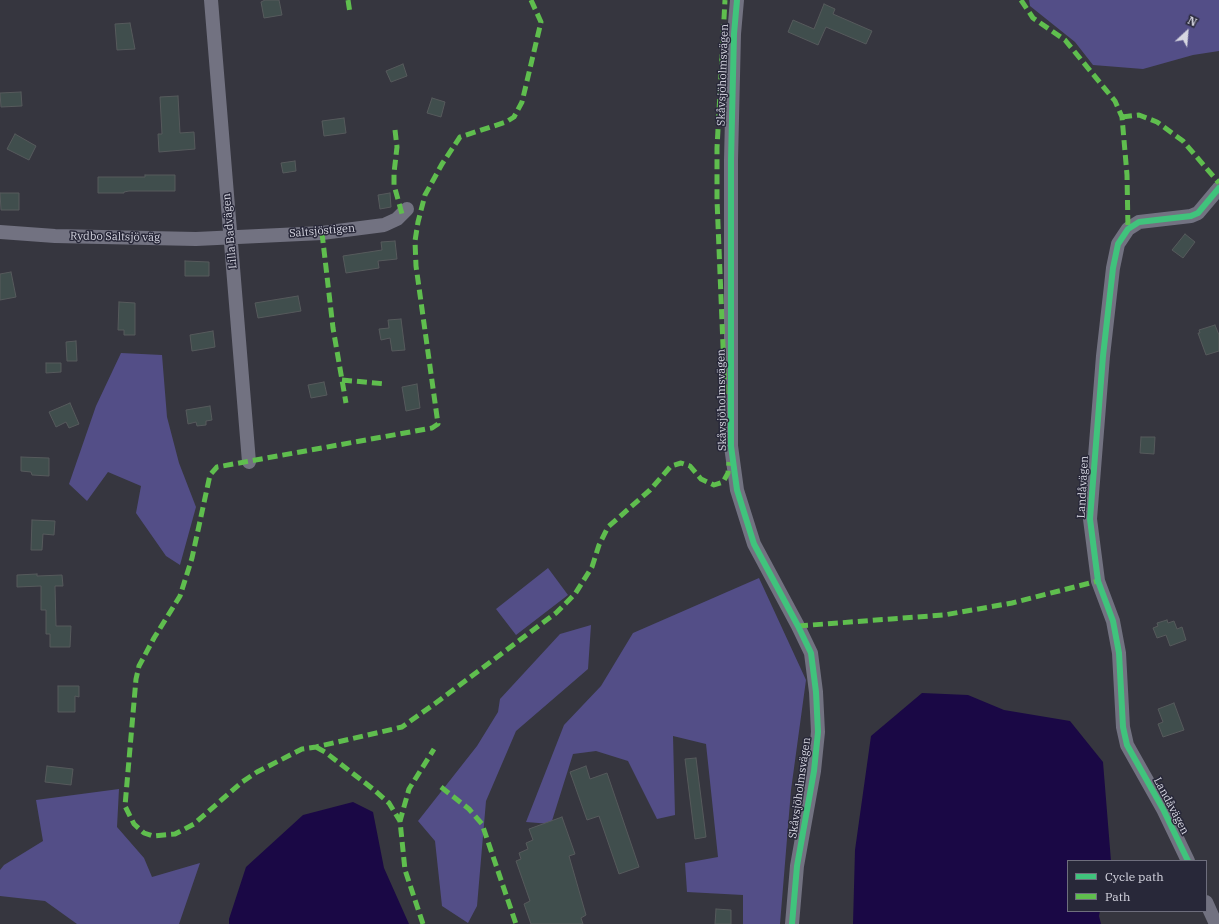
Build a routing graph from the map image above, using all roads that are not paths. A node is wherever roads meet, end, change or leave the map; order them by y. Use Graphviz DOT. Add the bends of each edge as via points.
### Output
graph roads {
  1 [pos="211,0"];
  2 [pos="737,0"];
  3 [pos="1219,188"];
  4 [pos="407,209"];
  5 [pos="0,232"];
  6 [pos="231,237"];
  7 [pos="250,462"];
  8 [pos="1188,860"];
  9 [pos="1207,904"];
  10 [pos="792,924"];
  11 [pos="1216,924"];
  1 -- 6 [label="street, Lilla Badvägen"];
  2 -- 10 [label="street, Skåvsjöholmsvägen" via="731,160 732,446 737,490 754,544 811,653 816,692 818,732 814,771 798,866"];
  3 -- 8 [label="street, Landåvägen" via="1198,213 1139,222 1128,230 1118,244 1103,356 1090,519 1098,581 1113,621 1119,652 1123,727 1127,745 1163,809"];
  4 -- 6 [label="street, Saltsjöstigen" via="397,219 376,226 322,233"];
  5 -- 6 [label="street, Rydbo Saltsjö väg" via="55,236 196,239"];
  6 -- 7 [label="street, Lilla Badvägen"];
  9 -- 11 [label="street"];
}
